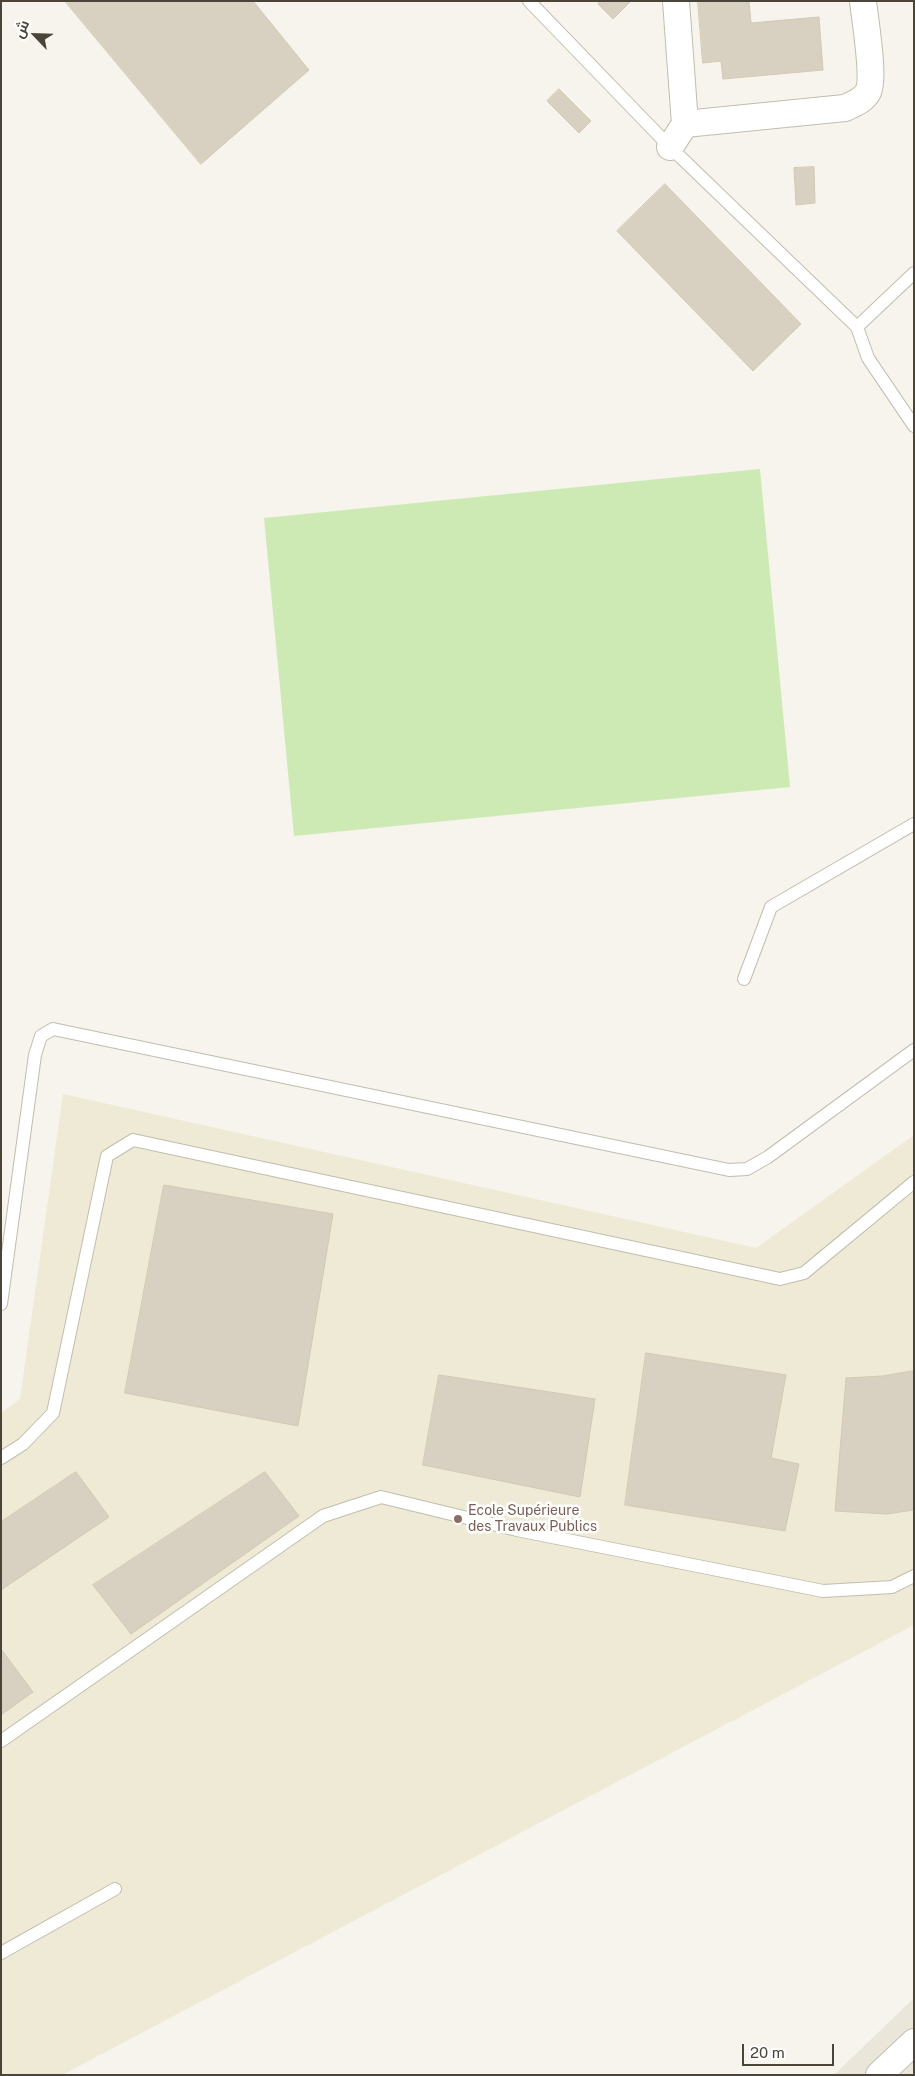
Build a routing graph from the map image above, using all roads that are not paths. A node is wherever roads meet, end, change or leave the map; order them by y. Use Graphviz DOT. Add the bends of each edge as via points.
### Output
graph roads {
  1 [pos="529,1"];
  2 [pos="676,1"];
  3 [pos="863,1"];
  4 [pos="685,124"];
  5 [pos="670,147"];
  6 [pos="914,273"];
  7 [pos="857,327"];
  8 [pos="914,426"];
  9 [pos="914,824"];
  10 [pos="744,979"];
  11 [pos="914,1050"];
  12 [pos="914,1182"];
  13 [pos="1,1304"];
  14 [pos="1,1458"];
  15 [pos="914,1576"];
  16 [pos="1,1741"];
  17 [pos="115,1889"];
  18 [pos="1,1953"];
  19 [pos="914,2042"];
  20 [pos="879,2075"];
  1 -- 5 [label="lane"];
  2 -- 4 [label="street"];
  3 -- 4 [label="street" via="870,78 868,92 858,102 845,108"];
  4 -- 5 [label="street"];
  5 -- 7 [label="lane"];
  6 -- 7 [label="lane"];
  7 -- 8 [label="lane" via="868,358"];
  9 -- 10 [label="lane" via="771,908"];
  11 -- 13 [label="lane" via="768,1157 747,1169 729,1170 52,1028 41,1036 35,1055"];
  12 -- 14 [label="lane" via="804,1273 780,1279 133,1140 107,1156 53,1412 23,1444"];
  15 -- 16 [label="lane" via="892,1587 823,1591 517,1530 381,1496 323,1516"];
  17 -- 18 [label="lane"];
  19 -- 20 [label="street"];
}
